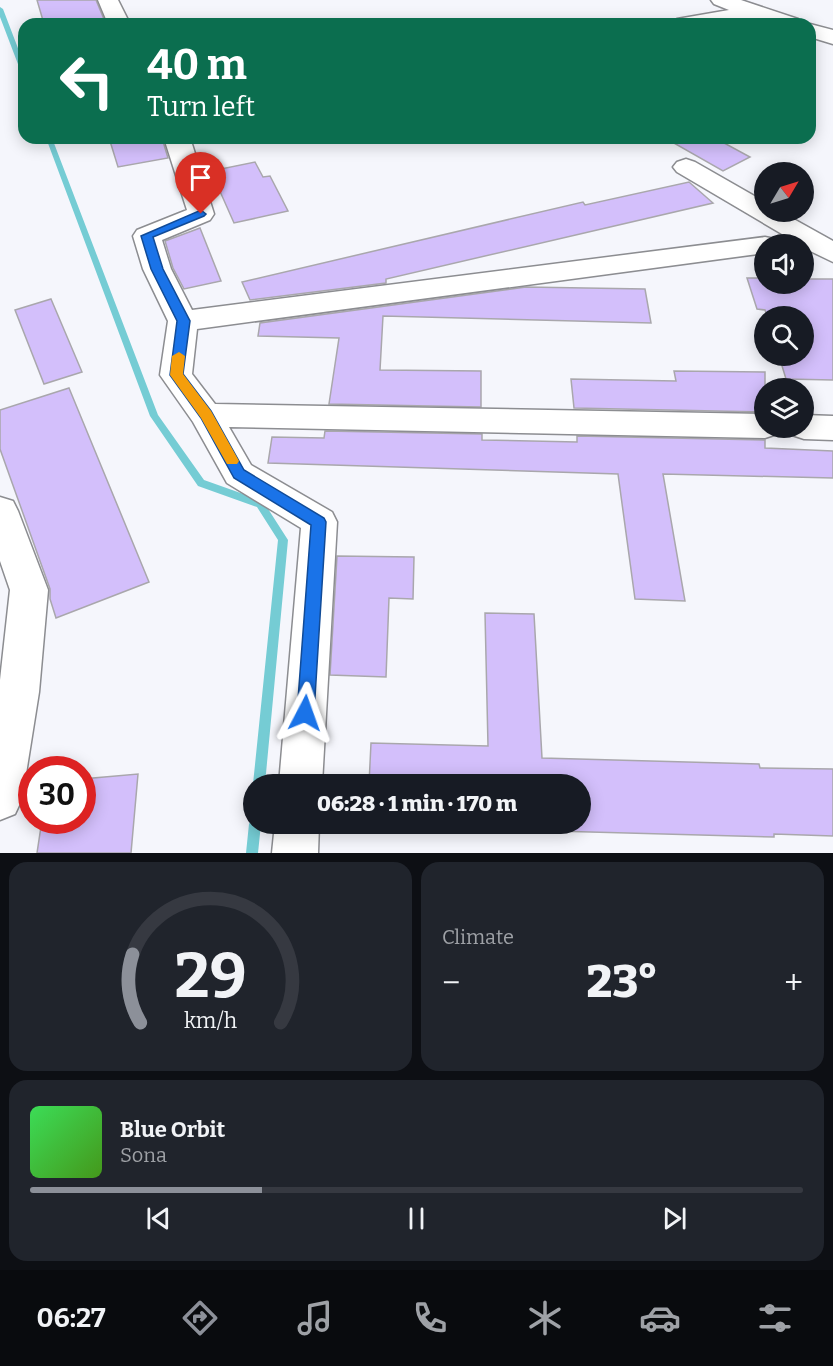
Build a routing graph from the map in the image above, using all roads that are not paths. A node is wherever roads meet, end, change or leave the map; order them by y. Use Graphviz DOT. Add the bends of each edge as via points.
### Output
graph roads {
  1 [pos="108,0"];
  2 [pos="721,0"];
  3 [pos="752,12"];
  4 [pos="116,18"];
  5 [pos="718,18"];
  6 [pos="771,18"];
  7 [pos="816,32"];
  8 [pos="833,37"];
  9 [pos="180,144"];
  10 [pos="686,167"];
  11 [pos="800,234"];
  12 [pos="814,242"];
  13 [pos="754,246"];
  14 [pos="833,253"];
  15 [pos="183,321"];
  16 [pos="207,415"];
  17 [pos="754,426"];
  18 [pos="814,427"];
  19 [pos="833,428"];
  20 [pos="0,511"];
  21 [pos="301,774"];
  22 [pos="0,799"];
  23 [pos="296,834"];
  24 [pos="295,853"];
  1 -- 4 [label="street"];
  2 -- 3 [label="street"];
  3 -- 5 [label="street"];
  3 -- 6 [label="street"];
  7 -- 8 [label="street"];
  9 -- 15 [label="street" via="201,214 147,236 157,269"];
  10 -- 11 [label="street"];
  12 -- 14 [label="street"];
  13 -- 15 [label="street"];
  15 -- 16 [label="street" via="176,375"];
  16 -- 17 [label="street"];
  16 -- 21 [label="street" via="239,474 319,522"];
  18 -- 19 [label="street"];
  20 -- 22 [label="street" via="29,590 19,692"];
  23 -- 24 [label="street"];
}
